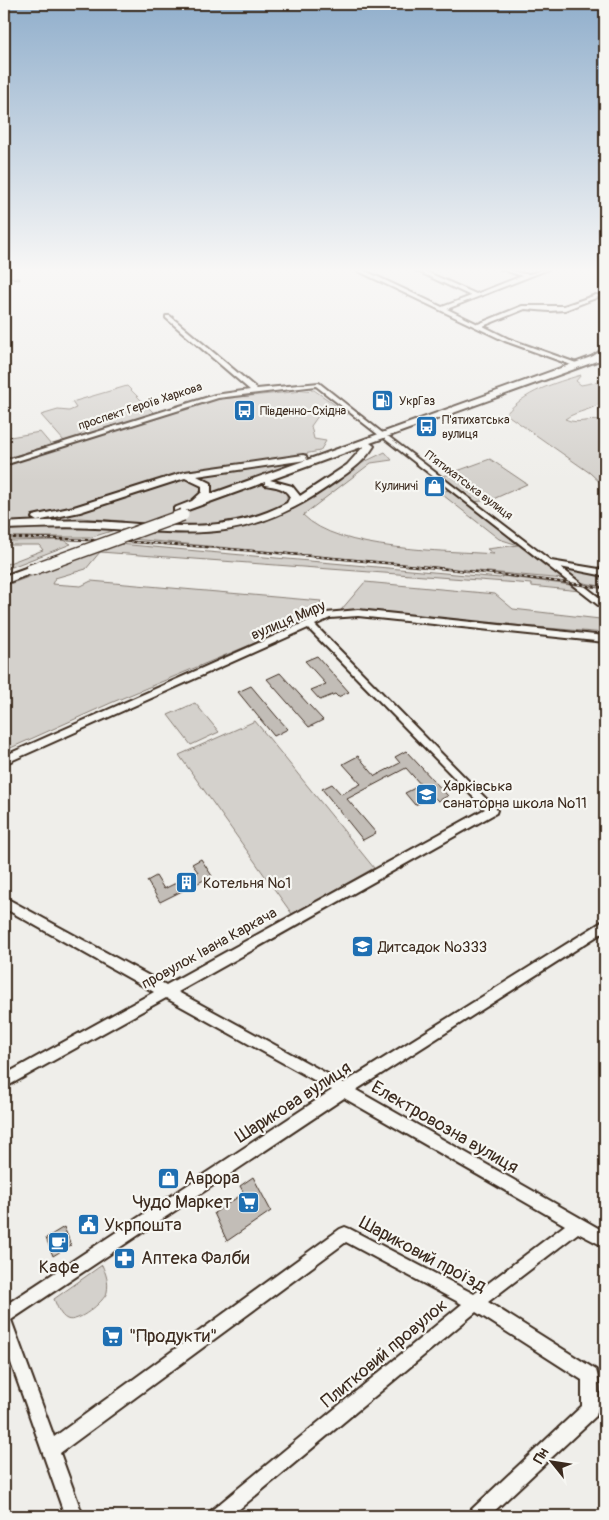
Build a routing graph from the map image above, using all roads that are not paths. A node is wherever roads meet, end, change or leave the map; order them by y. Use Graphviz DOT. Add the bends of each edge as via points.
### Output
graph roads {
  1 [pos="195,340"];
  2 [pos="506,340"];
  3 [pos="605,351"];
  4 [pos="605,355"];
  5 [pos="594,359"];
  6 [pos="577,365"];
  7 [pos="317,384"];
  8 [pos="255,391"];
  9 [pos="385,437"];
  10 [pos="369,446"];
  11 [pos="329,454"];
  12 [pos="4,463"];
  13 [pos="185,475"];
  14 [pos="269,483"];
  15 [pos="291,506"];
  16 [pos="183,511"];
  17 [pos="4,526"];
  18 [pos="549,562"];
  19 [pos="29,567"];
  20 [pos="605,572"];
  21 [pos="4,574"];
  22 [pos="4,580"];
  23 [pos="605,606"];
  24 [pos="310,625"];
  25 [pos="605,639"];
  26 [pos="4,760"];
  27 [pos="4,902"];
  28 [pos="605,925"];
  29 [pos="165,991"];
  30 [pos="4,1082"];
  31 [pos="344,1090"];
  32 [pos="578,1224"];
  33 [pos="605,1240"];
  34 [pos="475,1304"];
  35 [pos="4,1315"];
  36 [pos="4,1322"];
  37 [pos="51,1449"];
  38 [pos="74,1516"];
  39 [pos="218,1516"];
  40 [pos="477,1516"];
  1 -- 8 [label="street"];
  2 -- 6 [label="street"];
  3 -- 5 [label="highway"];
  4 -- 5 [label="main road"];
  5 -- 6 [label="main road"];
  6 -- 9 [label="main road"];
  7 -- 8 [label="street, проспект Героїв Харкова"];
  7 -- 9 [label="street, П’ятихатська вулиця"];
  8 -- 12 [label="street, проспект Героїв Харкова" via="216,396"];
  9 -- 10 [label="main road"];
  9 -- 11 [label="main road"];
  9 -- 18 [label="street, П’ятихатська вулиця"];
  10 -- 14 [label="main road"];
  10 -- 15 [label="main road" via="346,470"];
  11 -- 13 [label="main road"];
  11 -- 16 [label="main road"];
  13 -- 16 [label="main road" via="204,482 208,490"];
  13 -- 17 [label="main road" via="76,510"];
  14 -- 15 [label="main road" via="293,491 295,497"];
  14 -- 16 [label="main road"];
  15 -- 17 [label="main road" via="237,525 207,530 78,524"];
  16 -- 19 [label="main road, bridge"];
  18 -- 20 [label="street"];
  18 -- 23 [label="street, П’ятихатська вулиця"];
  19 -- 21 [label="main road"];
  19 -- 22 [label="main road"];
  24 -- 25 [label="street, вулиця Миру" via="330,616 358,613"];
  24 -- 26 [label="street, вулиця Миру"];
  24 -- 29 [label="street, провулок Івана Каркача" via="492,810"];
  27 -- 29 [label="street, Електровозна вулиця"];
  28 -- 31 [label="street, Шарикова вулиця"];
  29 -- 30 [label="street, провулок Івана Каркача"];
  29 -- 31 [label="street, Електровозна вулиця"];
  31 -- 32 [label="street, Електровозна вулиця"];
  31 -- 35 [label="street, Шарикова вулиця"];
  32 -- 33 [label="street, Електровозна вулиця"];
  32 -- 34 [label="street, Плитковий провулок"];
  34 -- 37 [label="street, Шариковий проїзд" via="345,1234"];
  34 -- 39 [label="street, Плитковий провулок"];
  34 -- 40 [label="street, Шариковий проїзд" via="590,1376 590,1410"];
  36 -- 37 [label="street"];
  37 -- 38 [label="street"];
}
